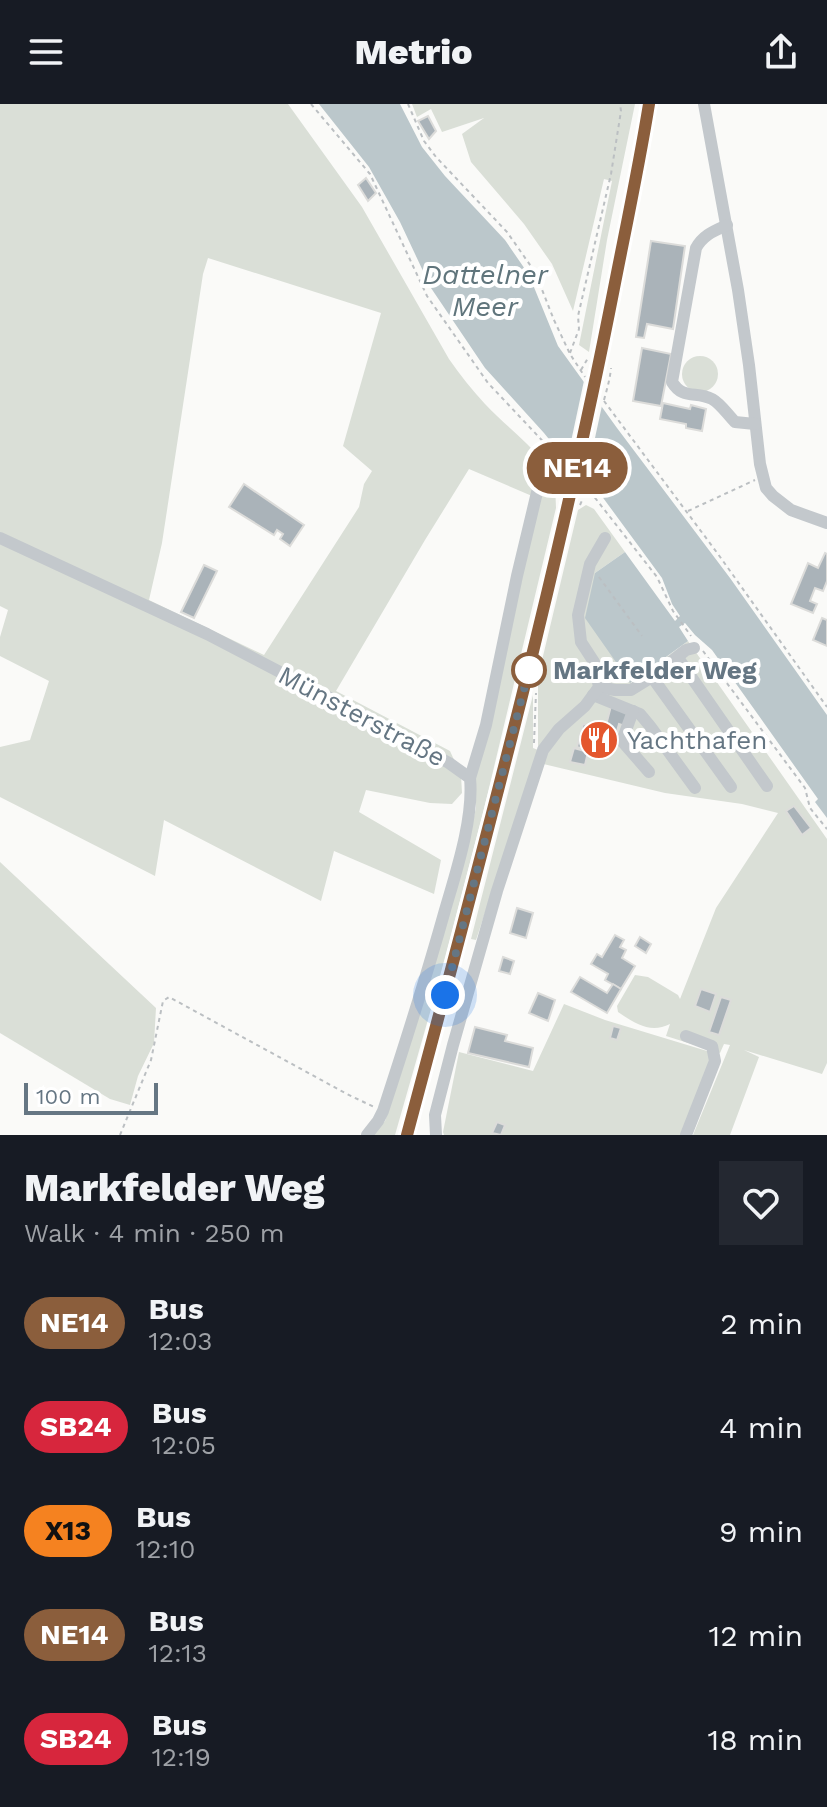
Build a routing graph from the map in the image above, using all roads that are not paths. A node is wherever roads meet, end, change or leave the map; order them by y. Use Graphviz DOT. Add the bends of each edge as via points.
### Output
graph roads {
  1 [pos="649,104"];
  2 [pos="704,104"];
  3 [pos="727,225"];
  4 [pos="755,424"];
  5 [pos="561,461"];
  6 [pos="827,523"];
  7 [pos="0,538"];
  8 [pos="605,538"];
  9 [pos="696,644"];
  10 [pos="678,658"];
  11 [pos="612,673"];
  12 [pos="652,677"];
  13 [pos="596,688"];
  14 [pos="633,711"];
  15 [pos="649,772"];
  16 [pos="470,778"];
  17 [pos="767,786"];
  18 [pos="731,787"];
  19 [pos="695,788"];
  20 [pos="686,1036"];
  21 [pos="367,1135"];
  22 [pos="407,1135"];
  23 [pos="436,1135"];
  24 [pos="686,1135"];
  1 -- 22 [label="main road" via="580,488"];
  2 -- 3 [label="street"];
  3 -- 4 [label="street"];
  3 -- 4 [label="street" via="705,236 696,248 672,382 688,395 709,397 735,422"];
  4 -- 6 [label="street" via="766,488 803,516"];
  5 -- 16 [label="street" via="558,471 539,484"];
  7 -- 16 [label="street, Münsterstraße" via="207,634"];
  8 -- 13 [label="street" via="590,564 578,615 581,642 594,662"];
  9 -- 10 [label="street"];
  10 -- 12 [label="street"];
  10 -- 17 [label="street"];
  11 -- 13 [label="street"];
  12 -- 13 [label="street" via="631,690"];
  12 -- 18 [label="street"];
  13 -- 14 [label="street"];
  13 -- 23 [label="street" via="543,750 457,1030 435,1115"];
  14 -- 15 [label="street" via="622,741"];
  14 -- 19 [label="street"];
  16 -- 21 [label="street, Münsterstraße" via="470,807 457,870 383,1111"];
  20 -- 24 [label="street" via="712,1046 715,1061"];
}
